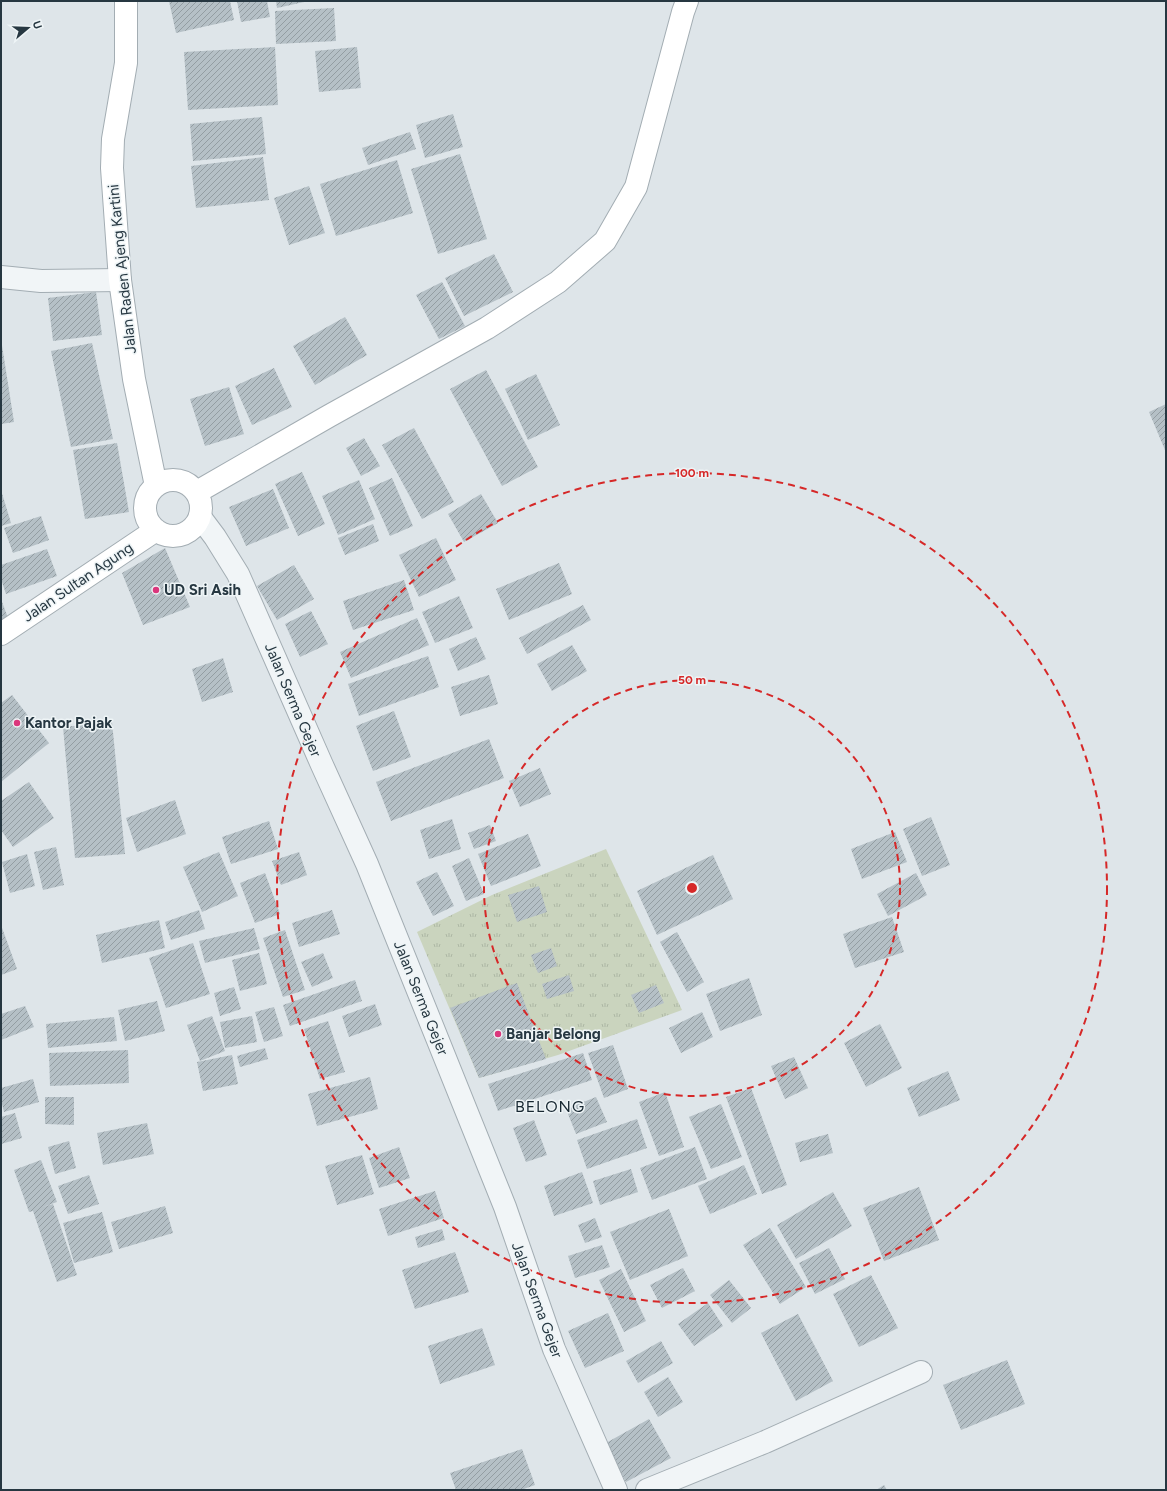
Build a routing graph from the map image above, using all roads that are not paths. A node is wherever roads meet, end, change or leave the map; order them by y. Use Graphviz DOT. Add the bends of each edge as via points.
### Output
graph roads {
  1 [pos="126,1"];
  2 [pos="687,1"];
  3 [pos="1,277"];
  4 [pos="120,280"];
  5 [pos="156,486"];
  6 [pos="197,492"];
  7 [pos="200,517"];
  8 [pos="156,530"];
  9 [pos="1,634"];
  10 [pos="921,1372"];
  11 [pos="616,1490"];
  12 [pos="647,1490"];
  1 -- 4 [label="street, Jalan Raden Ajeng Kartini" via="126,63 113,139 112,168"];
  2 -- 6 [label="street" via="636,187 605,241 558,282 487,328"];
  3 -- 4 [label="street" via="41,281"];
  4 -- 5 [label="street, Jalan Raden Ajeng Kartini" via="134,379"];
  5 -- 6 [label="street" via="166,481 178,481 188,484"];
  5 -- 8 [label="street" via="146,503 146,513 149,523"];
  6 -- 7 [label="street" via="201,504"];
  7 -- 8 [label="street" via="194,527 185,534 170,536"];
  7 -- 11 [label="street, Jalan Serma Gejer" via="238,574 367,864 505,1208 554,1349"];
  8 -- 9 [label="street, Jalan Sultan Agung"];
  10 -- 12 [label="street" via="765,1442"];
}
